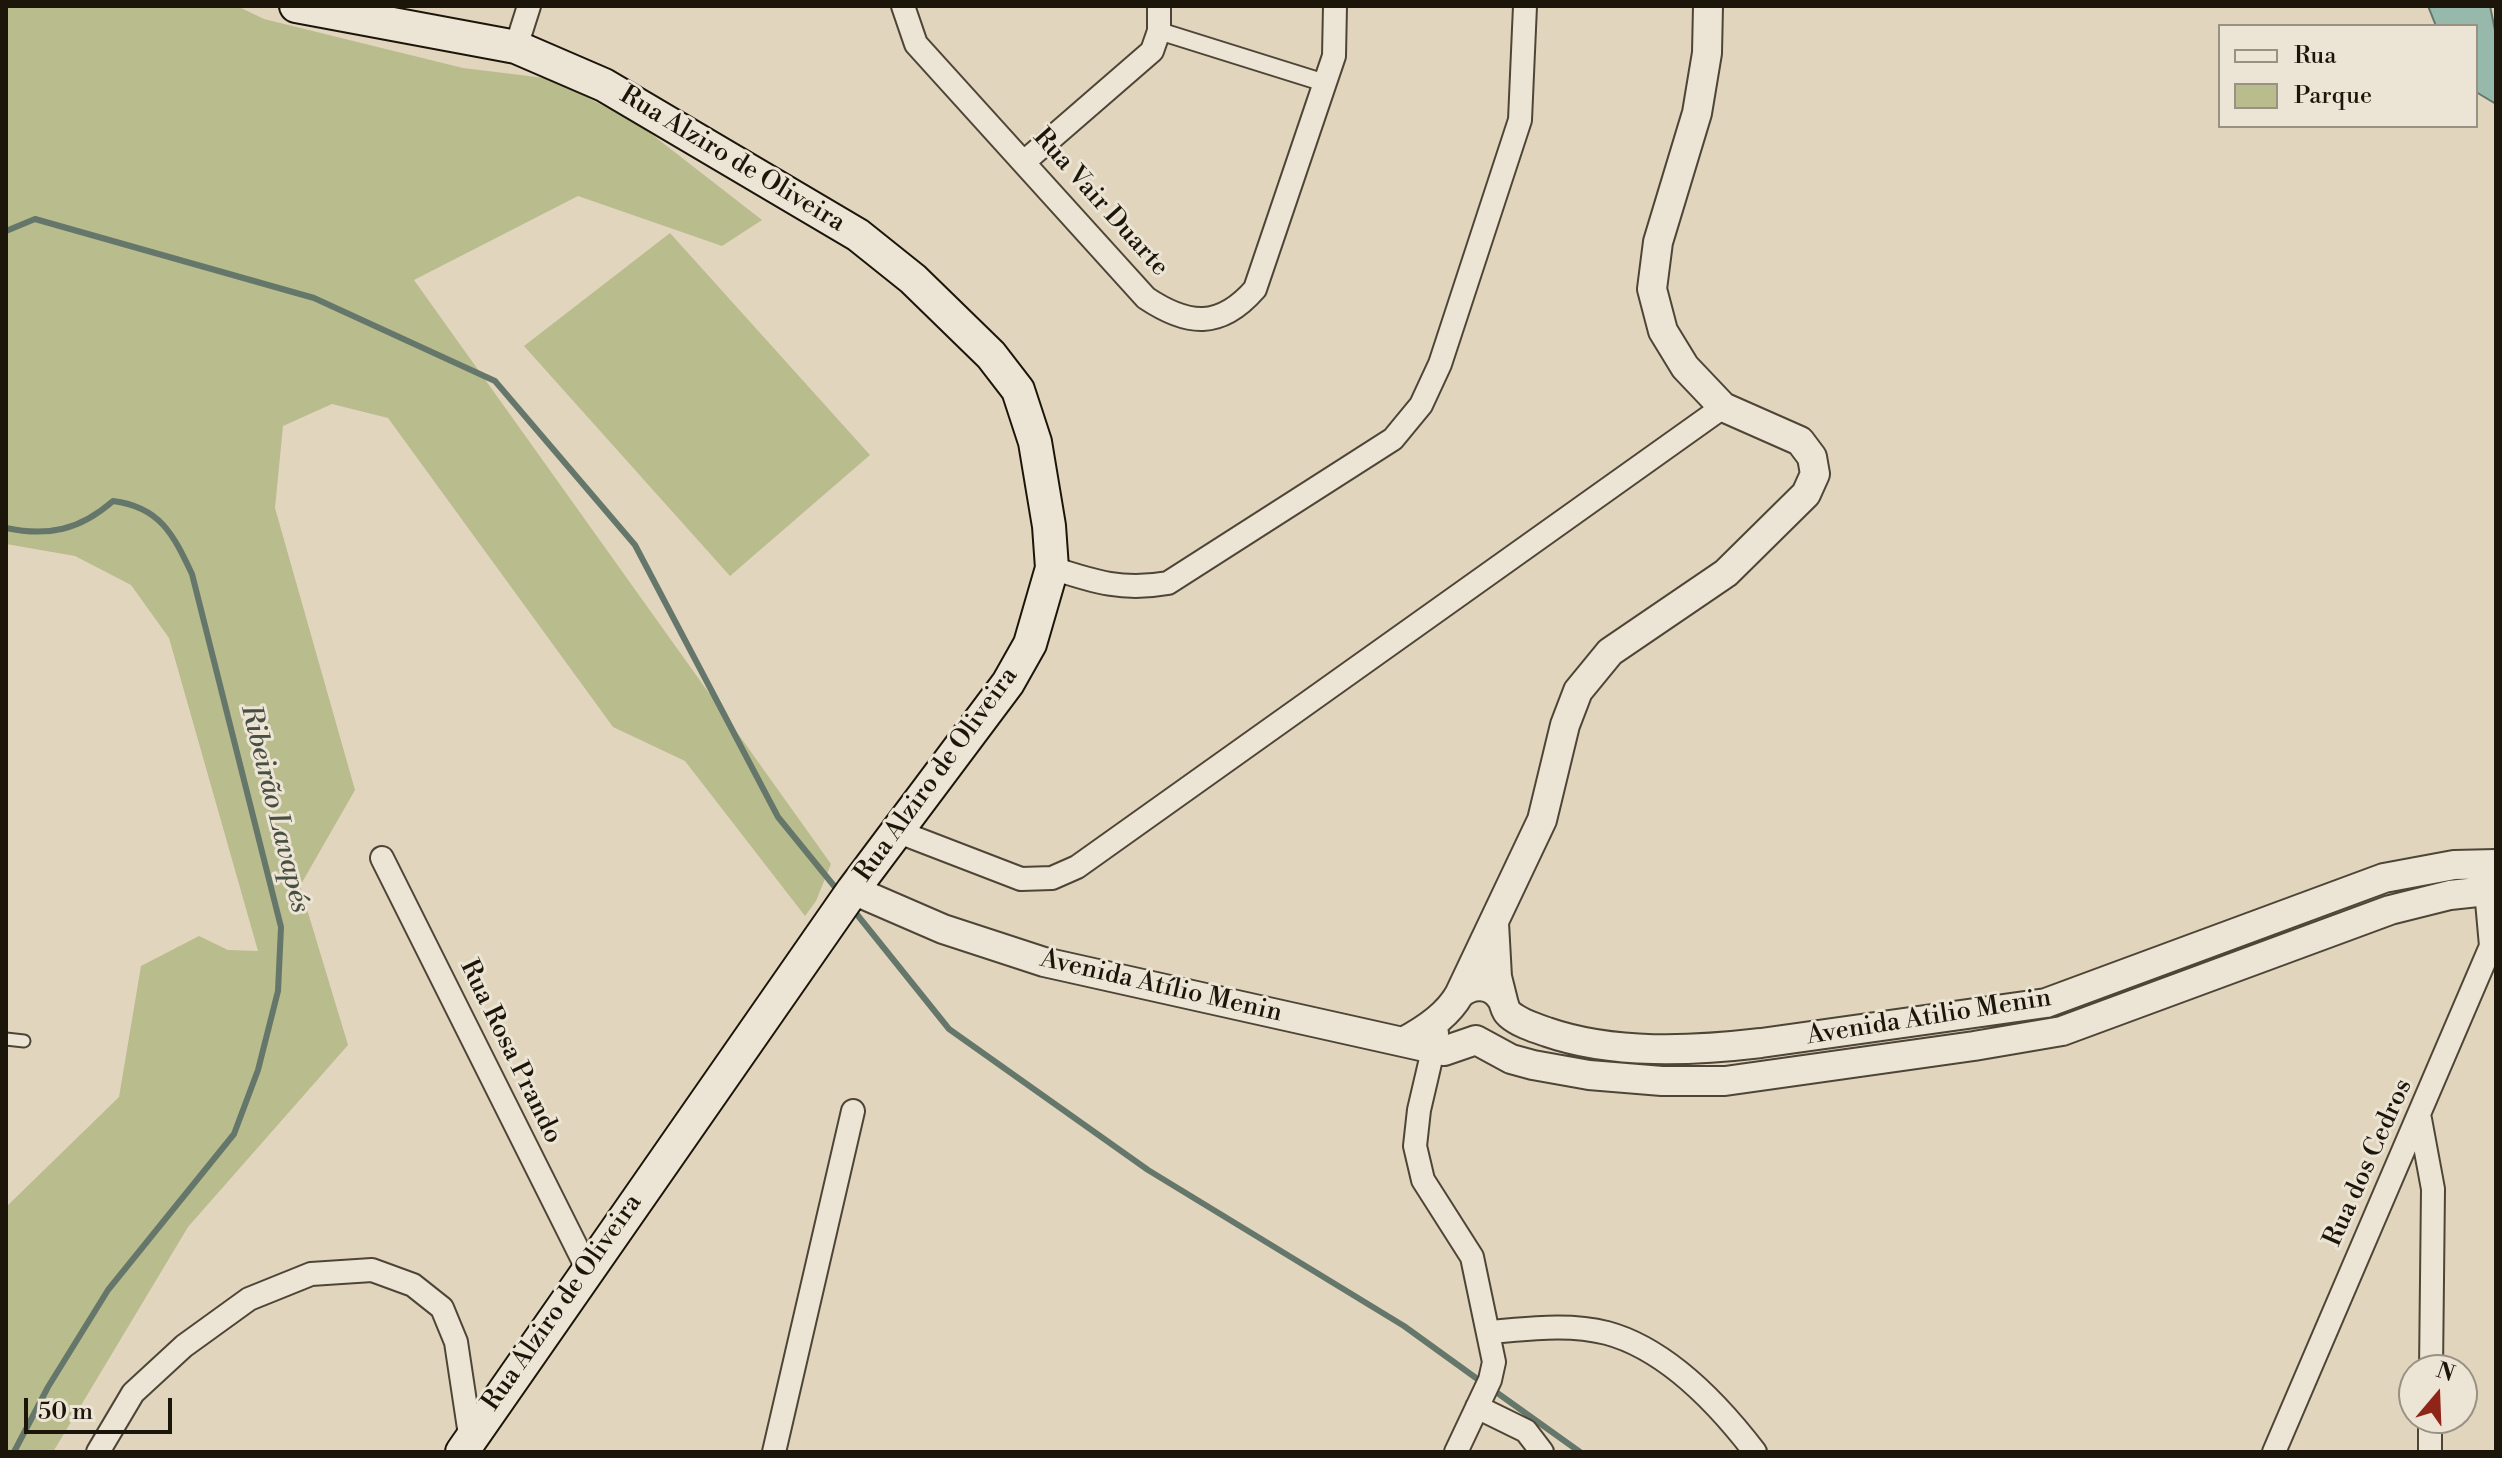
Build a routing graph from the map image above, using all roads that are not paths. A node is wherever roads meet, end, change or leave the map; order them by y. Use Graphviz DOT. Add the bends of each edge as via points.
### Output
graph roads {
  1 [pos="296,6"];
  2 [pos="529,6"];
  3 [pos="903,6"];
  4 [pos="1159,6"];
  5 [pos="1335,6"];
  6 [pos="1525,6"];
  7 [pos="1708,6"];
  8 [pos="1159,31"];
  9 [pos="516,47"];
  10 [pos="1325,83"];
  11 [pos="1024,162"];
  12 [pos="1723,407"];
  13 [pos="1052,568"];
  14 [pos="899,832"];
  15 [pos="382,858"];
  16 [pos="2493,882"];
  17 [pos="847,899"];
  18 [pos="1494,918"];
  19 [pos="1450,1006"];
  20 [pos="1505,1007"];
  21 [pos="6,1039"];
  22 [pos="1476,1040"];
  23 [pos="24,1041"];
  24 [pos="1403,1042"];
  25 [pos="1434,1049"];
  26 [pos="853,1111"];
  27 [pos="2420,1119"];
  28 [pos="588,1270"];
  29 [pos="1489,1332"];
  30 [pos="2431,1354"];
  31 [pos="1477,1407"];
  32 [pos="466,1444"];
  33 [pos="98,1452"];
  34 [pos="774,1452"];
  35 [pos="1456,1452"];
  36 [pos="1542,1452"];
  37 [pos="1755,1452"];
  38 [pos="2274,1452"];
  1 -- 9 [label="main road, Rua Alziro de Oliveira"];
  2 -- 9 [label="street"];
  3 -- 11 [label="street, Rua Vair Duarte" via="916,44"];
  4 -- 8 [label="street"];
  5 -- 10 [label="street, Rua Vair Duarte" via="1334,56"];
  6 -- 13 [label="street" via="1520,120 1440,364 1421,405 1393,439 1168,583 1134,589"];
  7 -- 12 [label="street" via="1697,113 1658,242 1652,289 1663,331 1685,367"];
  8 -- 10 [label="street"];
  8 -- 11 [label="street" via="1152,51"];
  9 -- 13 [label="main road, Rua Alziro de Oliveira" via="604,85 858,235 913,279 991,355 1018,390 1035,442"];
  10 -- 11 [label="street, Rua Vair Duarte" via="1255,289 1239,307 1216,318 1192,320 1146,298"];
  12 -- 14 [label="street" via="1077,867 1052,878 1021,879"];
  12 -- 18 [label="street" via="1800,441 1812,457 1811,484 1726,573 1610,652 1578,691 1542,820"];
  13 -- 14 [label="main road, Rua Alziro de Oliveira" via="1030,644 1008,683"];
  14 -- 17 [label="main road, Rua Alziro de Oliveira"];
  15 -- 28 [label="street, Rua Rosa Prando"];
  16 -- 20 [label="street, Avenida Atilio Menin" via="2454,865 2384,878 2046,1003 1715,1047 1598,1045 1535,1028"];
  16 -- 22 [label="street, Avenida Atilio Menin" via="2390,910 2062,1031 1974,1046 1725,1081 1662,1081 1533,1065"];
  16 -- 27 [label="street, Rua dos Cedros" via="2491,946"];
  17 -- 24 [label="street, Avenida Atílio Menin" via="1044,962"];
  17 -- 28 [label="main road, Rua Alziro de Oliveira"];
  18 -- 19 [label="street"];
  18 -- 20 [label="street" via="1497,977"];
  19 -- 20 [label="street, Avenida Atilio Menin" via="1472,986 1486,987"];
  19 -- 22 [label="street" via="1456,1025"];
  19 -- 24 [label="street"];
  19 -- 25 [label="street"];
  20 -- 22 [label="street" via="1500,1028"];
  21 -- 23 [label="lane"];
  22 -- 25 [label="street, Avenida Atílio Menin" via="1444,1051"];
  24 -- 25 [label="street, Avenida Atílio Menin"];
  25 -- 29 [label="street" via="1415,1146 1423,1180 1472,1257"];
  26 -- 34 [label="street"];
  27 -- 30 [label="street" via="2433,1189"];
  27 -- 38 [label="street, Rua dos Cedros"];
  28 -- 32 [label="main road, Rua Alziro de Oliveira"];
  29 -- 31 [label="street" via="1493,1371"];
  29 -- 37 [label="street" via="1562,1327 1607,1333 1647,1349 1692,1385"];
  31 -- 35 [label="street"];
  31 -- 36 [label="street" via="1526,1431"];
  32 -- 33 [label="street" via="456,1342 442,1308 413,1285 372,1270 311,1274 249,1299 184,1346 133,1393"];
}
